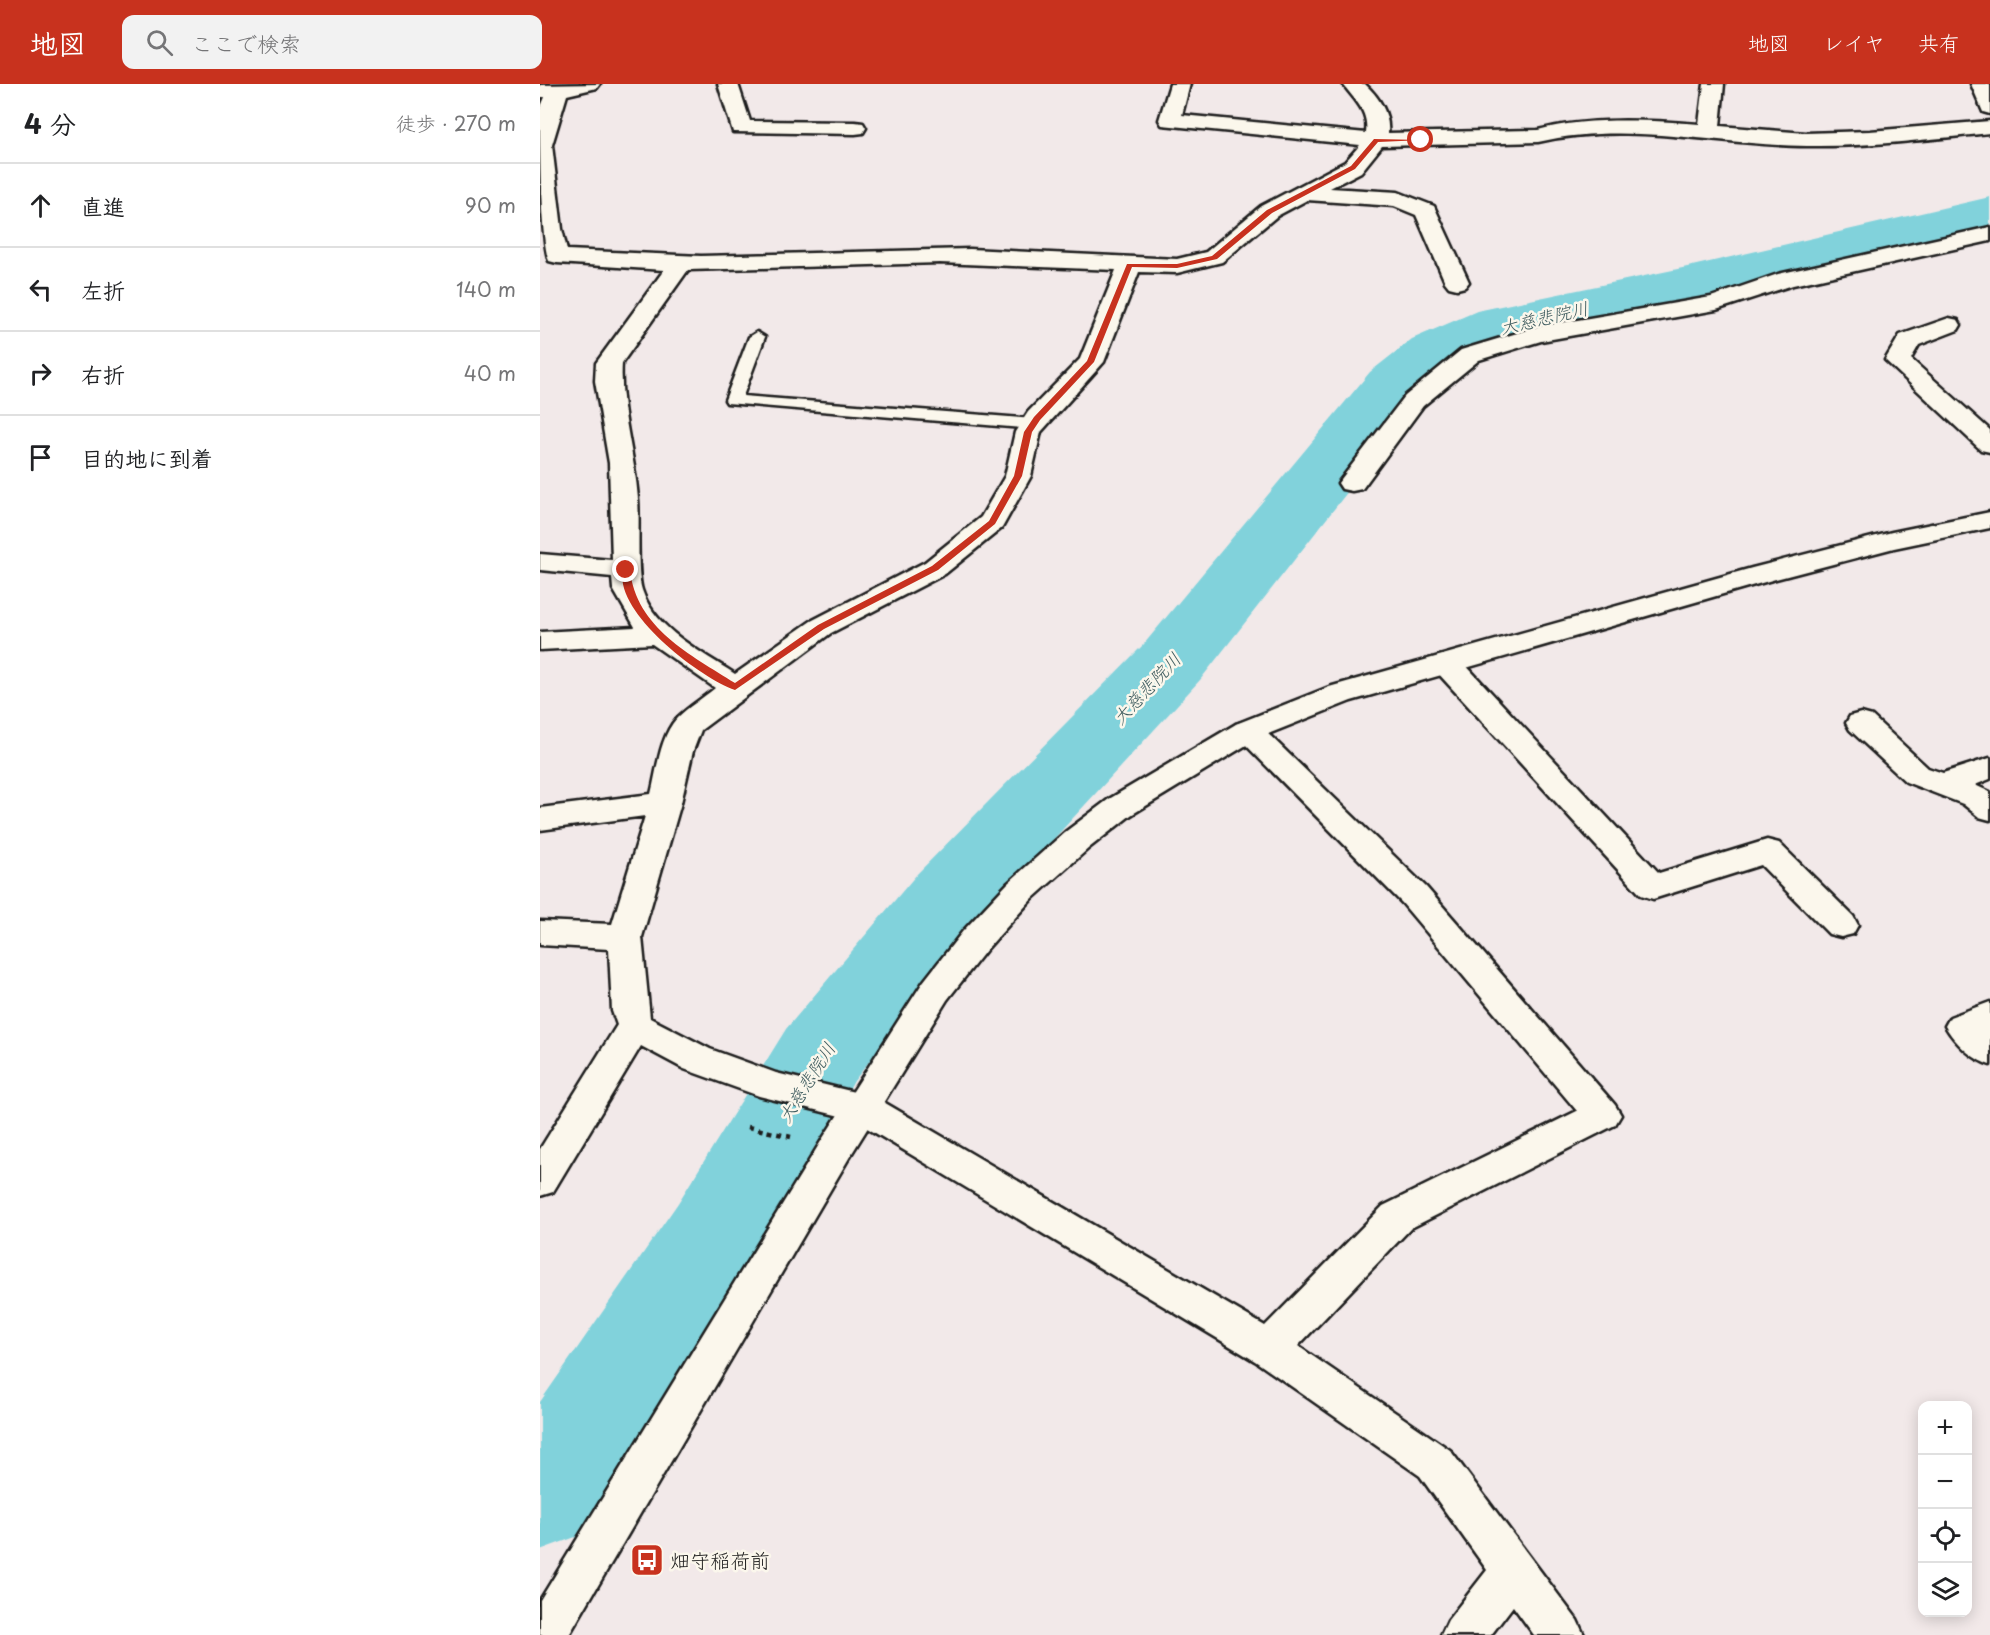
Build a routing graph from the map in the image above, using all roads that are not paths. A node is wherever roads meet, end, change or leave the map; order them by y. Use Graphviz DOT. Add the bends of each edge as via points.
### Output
graph roads {
  1 [pos="590,84"];
  2 [pos="728,84"];
  3 [pos="1180,84"];
  4 [pos="1353,84"];
  5 [pos="1714,84"];
  6 [pos="1982,84"];
  7 [pos="549,91"];
  8 [pos="1990,108"];
  9 [pos="1990,127"];
  10 [pos="855,128"];
  11 [pos="1709,132"];
  12 [pos="1376,140"];
  13 [pos="1303,193"];
  14 [pos="1990,234"];
  15 [pos="681,262"];
  16 [pos="1130,265"];
  17 [pos="1456,282"];
  18 [pos="1949,325"];
  19 [pos="757,337"];
  20 [pos="1033,424"];
  21 [pos="1990,444"];
  22 [pos="1352,483"];
  23 [pos="1990,520"];
  24 [pos="540,562"];
  25 [pos="626,570"];
  26 [pos="660,636"];
  27 [pos="540,641"];
  28 [pos="1448,664"];
  29 [pos="735,688"];
  30 [pos="1861,723"];
  31 [pos="1247,731"];
  32 [pos="1990,768"];
  33 [pos="1944,784"];
  34 [pos="665,802"];
  35 [pos="1990,809"];
  36 [pos="540,819"];
  37 [pos="1841,925"];
  38 [pos="540,933"];
  39 [pos="625,937"];
  40 [pos="1990,1015"];
  41 [pos="635,1026"];
  42 [pos="1990,1051"];
  43 [pos="862,1107"];
  44 [pos="540,1181"];
  45 [pos="1269,1349"];
  46 [pos="1514,1570"];
  47 [pos="544,1635"];
  48 [pos="1464,1635"];
  49 [pos="1561,1635"];
  1 -- 7 [label="street"];
  2 -- 10 [label="street" via="741,127"];
  3 -- 12 [label="street" via="1170,120"];
  4 -- 12 [label="street" via="1369,99 1378,125"];
  5 -- 11 [label="street"];
  6 -- 8 [label="street"];
  7 -- 15 [label="street" via="551,107 541,145 550,229 557,256 604,262"];
  9 -- 11 [label="street" via="1806,140"];
  11 -- 12 [label="street" via="1668,128 1560,130 1538,136"];
  12 -- 13 [label="street" via="1353,167"];
  13 -- 16 [label="street" via="1269,212 1214,257 1177,266"];
  13 -- 17 [label="street" via="1398,199 1426,211"];
  14 -- 22 [label="street" via="1786,279 1716,303 1538,334 1470,355 1414,401"];
  15 -- 16 [label="street" via="941,256"];
  15 -- 25 [label="street" via="609,363 608,381 622,463"];
  16 -- 20 [label="street" via="1090,362"];
  18 -- 21 [label="street" via="1909,340 1898,360"];
  19 -- 20 [label="lane" via="733,400"];
  20 -- 29 [label="street" via="1018,476 992,522 935,568 821,627"];
  23 -- 28 [label="street" via="1892,540 1762,574"];
  24 -- 25 [label="street"];
  25 -- 26 [label="street" via="627,589 647,623"];
  26 -- 27 [label="street"];
  26 -- 29 [label="street"];
  28 -- 31 [label="street" via="1340,694"];
  28 -- 37 [label="street" via="1653,887 1767,851"];
  29 -- 34 [label="street" via="688,725 677,751"];
  30 -- 33 [label="street" via="1917,775"];
  31 -- 43 [label="street" via="1120,807 1020,891 935,992"];
  31 -- 45 [label="street" via="1414,896 1602,1115 1397,1217"];
  32 -- 33 [label="street"];
  33 -- 35 [label="street" via="1974,795"];
  34 -- 36 [label="street"];
  34 -- 39 [label="street"];
  38 -- 39 [label="street"];
  39 -- 41 [label="street" via="630,1011"];
  40 -- 42 [label="street" via="1963,1026"];
  41 -- 43 [label="street" via="697,1059 772,1086"];
  41 -- 44 [label="street"];
  43 -- 45 [label="street"];
  43 -- 47 [label="street"];
  45 -- 46 [label="street" via="1435,1463"];
  46 -- 48 [label="street"];
  46 -- 49 [label="street"];
}
